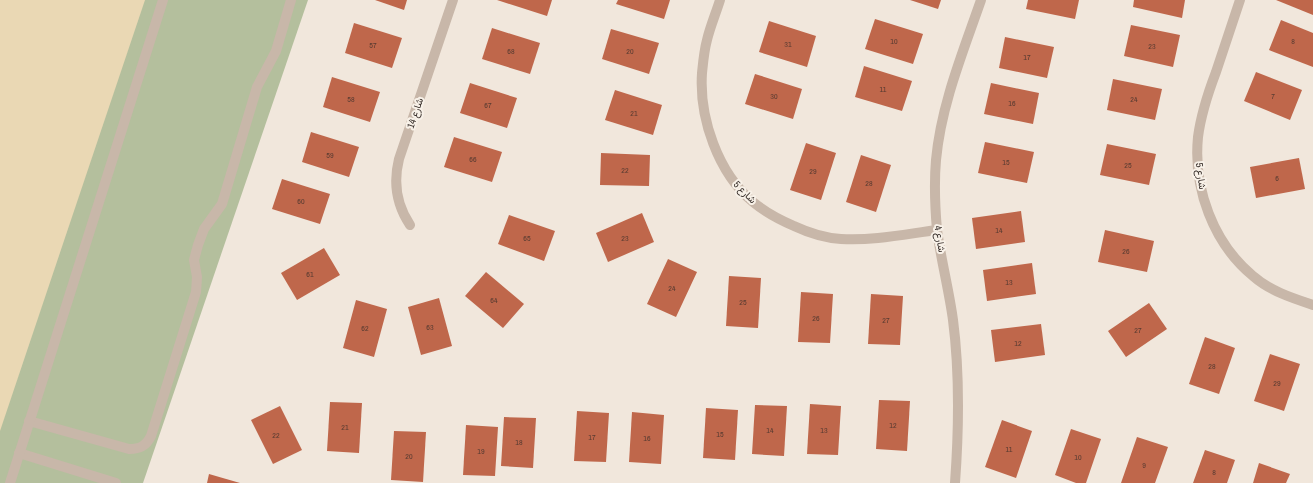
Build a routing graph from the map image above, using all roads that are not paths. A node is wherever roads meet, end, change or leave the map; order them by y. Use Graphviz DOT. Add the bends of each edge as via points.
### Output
graph roads {
  1 [pos="163,0"];
  2 [pos="291,0"];
  3 [pos="453,0"];
  4 [pos="720,0"];
  5 [pos="980,0"];
  6 [pos="1240,0"];
  7 [pos="410,225"];
  8 [pos="937,230"];
  9 [pos="1313,305"];
  10 [pos="29,421"];
  11 [pos="19,452"];
  12 [pos="10,483"];
  13 [pos="116,483"];
  14 [pos="955,483"];
  1 -- 10 [label="street"];
  2 -- 10 [label="street" via="276,50 257,87 222,204 204,229 198,245 194,260 196,292 148,442 143,447 129,449"];
  3 -- 7 [label="street, شارع 14" via="395,172 397,197"];
  4 -- 8 [label="street, شارع 5" via="706,41 702,74 703,101 716,151 732,178 752,202 780,220 809,233 840,239"];
  5 -- 8 [label="street, شارع 4" via="941,126 936,160"];
  6 -- 9 [label="street, شارع 5" via="1203,110 1198,137 1198,165 1202,192 1221,241 1236,260 1253,277 1274,290"];
  8 -- 14 [label="street, شارع 4" via="957,360 958,437"];
  10 -- 11 [label="street"];
  11 -- 12 [label="street"];
  11 -- 13 [label="street"];
}
